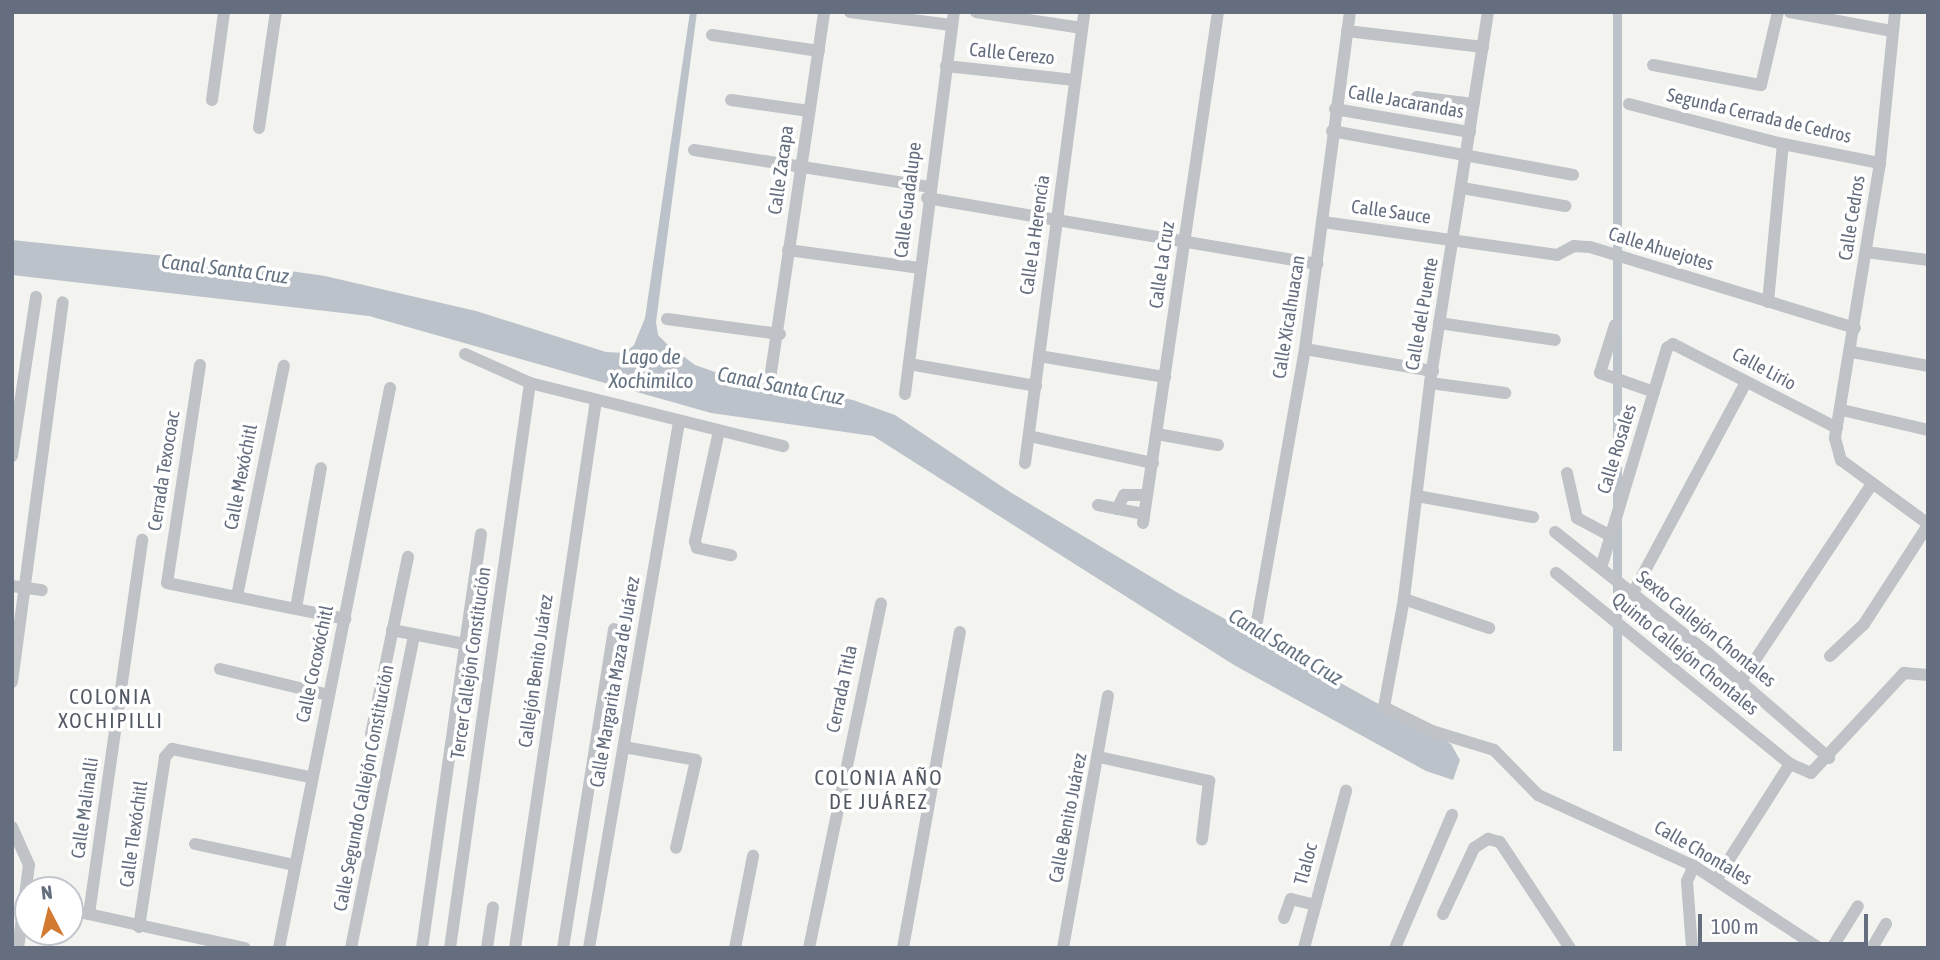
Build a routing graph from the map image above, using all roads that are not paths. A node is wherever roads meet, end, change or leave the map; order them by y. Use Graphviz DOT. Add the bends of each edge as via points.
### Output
graph roads {
  1 [pos="224,12"];
  2 [pos="276,12"];
  3 [pos="824,12"];
  4 [pos="850,12"];
  5 [pos="976,12"];
  6 [pos="1084,12"];
  7 [pos="1218,12"];
  8 [pos="1350,12"];
  9 [pos="1488,12"];
  10 [pos="1778,12"];
  11 [pos="1790,12"];
  12 [pos="1895,12"];
  13 [pos="953,19"];
  14 [pos="1082,28"];
  15 [pos="1347,31"];
  16 [pos="1892,31"];
  17 [pos="712,35"];
  18 [pos="1483,47"];
  19 [pos="820,51"];
  20 [pos="1653,65"];
  21 [pos="946,66"];
  22 [pos="1074,80"];
  23 [pos="1417,97"];
  24 [pos="212,100"];
  25 [pos="731,100"];
  26 [pos="1474,104"];
  27 [pos="1629,104"];
  28 [pos="1335,109"];
  29 [pos="809,111"];
  30 [pos="259,128"];
  31 [pos="1332,131"];
  32 [pos="1470,132"];
  33 [pos="1783,144"];
  34 [pos="694,150"];
  35 [pos="1466,159"];
  36 [pos="1880,163"];
  37 [pos="800,166"];
  38 [pos="1573,175"];
  39 [pos="1462,188"];
  40 [pos="928,193"];
  41 [pos="1565,206"];
  42 [pos="1058,219"];
  43 [pos="1323,222"];
  44 [pos="1186,239"];
  45 [pos="1454,240"];
  46 [pos="789,250"];
  47 [pos="1866,252"];
  48 [pos="1928,260"];
  49 [pos="1317,264"];
  50 [pos="919,268"];
  51 [pos="36,297"];
  52 [pos="63,302"];
  53 [pos="1768,302"];
  54 [pos="667,319"];
  55 [pos="1439,323"];
  56 [pos="1615,325"];
  57 [pos="1855,328"];
  58 [pos="780,334"];
  59 [pos="1555,340"];
  60 [pos="1673,344"];
  61 [pos="1305,349"];
  62 [pos="1852,352"];
  63 [pos="465,354"];
  64 [pos="1039,356"];
  65 [pos="909,364"];
  66 [pos="200,365"];
  67 [pos="284,366"];
  68 [pos="1928,366"];
  69 [pos="1165,377"];
  70 [pos="1431,377"];
  71 [pos="770,379"];
  72 [pos="1746,382"];
  73 [pos="530,383"];
  74 [pos="1036,386"];
  75 [pos="390,388"];
  76 [pos="1654,392"];
  77 [pos="1505,393"];
  78 [pos="905,394"];
  79 [pos="596,400"];
  80 [pos="1842,410"];
  81 [pos="678,422"];
  82 [pos="1837,428"];
  83 [pos="1928,430"];
  84 [pos="719,431"];
  85 [pos="1157,434"];
  86 [pos="1029,436"];
  87 [pos="1218,445"];
  88 [pos="783,446"];
  89 [pos="12,456"];
  90 [pos="1025,463"];
  91 [pos="1153,463"];
  92 [pos="321,468"];
  93 [pos="1567,473"];
  94 [pos="1872,484"];
  95 [pos="1147,495"];
  96 [pos="1417,496"];
  97 [pos="1098,505"];
  98 [pos="1117,509"];
  99 [pos="1533,517"];
  100 [pos="1928,524"];
  101 [pos="1555,533"];
  102 [pos="481,534"];
  103 [pos="1611,536"];
  104 [pos="142,540"];
  105 [pos="731,555"];
  106 [pos="408,556"];
  107 [pos="1601,568"];
  108 [pos="1556,573"];
  109 [pos="12,586"];
  110 [pos="26,588"];
  111 [pos="42,590"];
  112 [pos="1633,593"];
  113 [pos="237,596"];
  114 [pos="1404,599"];
  115 [pos="881,603"];
  116 [pos="296,608"];
  117 [pos="345,619"];
  118 [pos="1256,627"];
  119 [pos="1489,628"];
  120 [pos="614,629"];
  121 [pos="392,630"];
  122 [pos="960,632"];
  123 [pos="414,636"];
  124 [pos="465,644"];
  125 [pos="1830,656"];
  126 [pos="220,669"];
  127 [pos="1928,675"];
  128 [pos="1741,681"];
  129 [pos="12,682"];
  130 [pos="328,695"];
  131 [pos="1108,696"];
  132 [pos="371,734"];
  133 [pos="624,747"];
  134 [pos="1099,757"];
  135 [pos="1829,758"];
  136 [pos="1790,764"];
  137 [pos="310,777"];
  138 [pos="1346,791"];
  139 [pos="1452,815"];
  140 [pos="12,827"];
  141 [pos="1638,838"];
  142 [pos="1202,840"];
  143 [pos="195,844"];
  144 [pos="676,848"];
  145 [pos="753,856"];
  146 [pos="295,865"];
  147 [pos="1693,866"];
  148 [pos="25,876"];
  149 [pos="1716,880"];
  150 [pos="1315,905"];
  151 [pos="1858,906"];
  152 [pos="493,907"];
  153 [pos="84,913"];
  154 [pos="89,914"];
  155 [pos="1443,914"];
  156 [pos="1284,918"];
  157 [pos="1886,924"];
  158 [pos="139,927"];
  159 [pos="245,948"];
  160 [pos="279,948"];
  161 [pos="351,948"];
  162 [pos="422,948"];
  163 [pos="450,948"];
  164 [pos="487,948"];
  165 [pos="514,948"];
  166 [pos="563,948"];
  167 [pos="589,948"];
  168 [pos="735,948"];
  169 [pos="809,948"];
  170 [pos="903,948"];
  171 [pos="1063,948"];
  172 [pos="1304,948"];
  173 [pos="1395,948"];
  174 [pos="1570,948"];
  175 [pos="1692,948"];
  176 [pos="1819,948"];
  177 [pos="1832,948"];
  178 [pos="1872,948"];
  1 -- 24 [label="street"];
  2 -- 30 [label="street"];
  3 -- 19 [label="street, Calle Zacapa"];
  4 -- 13 [label="street"];
  5 -- 14 [label="street"];
  6 -- 14 [label="street, Calle La Herencia"];
  7 -- 44 [label="street, Calle La Cruz"];
  8 -- 15 [label="street, Calle Xicalhuacan"];
  9 -- 18 [label="street, Calle del Puente"];
  10 -- 20 [label="street" via="1761,85"];
  11 -- 16 [label="street"];
  12 -- 16 [label="street, Calle Cedros"];
  13 -- 21 [label="street, Calle Guadalupe"];
  14 -- 22 [label="street, Calle La Herencia"];
  15 -- 18 [label="street"];
  15 -- 28 [label="street, Calle Xicalhuacan"];
  16 -- 36 [label="street, Calle Cedros"];
  17 -- 19 [label="street"];
  18 -- 26 [label="street, Calle del Puente"];
  19 -- 29 [label="street, Calle Zacapa"];
  21 -- 22 [label="street, Calle Cerezo"];
  21 -- 40 [label="street, Calle Guadalupe"];
  22 -- 42 [label="street, Calle La Herencia"];
  23 -- 26 [label="street"];
  25 -- 29 [label="street"];
  26 -- 32 [label="street, Calle del Puente"];
  27 -- 33 [label="street, Segunda Cerrada de Cedros"];
  28 -- 31 [label="street, Calle Xicalhuacan"];
  28 -- 32 [label="street, Calle Jacarandas"];
  29 -- 37 [label="street, Calle Zacapa"];
  31 -- 35 [label="street"];
  31 -- 43 [label="street, Calle Xicalhuacan"];
  32 -- 35 [label="street, Calle del Puente"];
  33 -- 36 [label="street, Segunda Cerrada de Cedros"];
  33 -- 53 [label="street"];
  34 -- 37 [label="street"];
  35 -- 38 [label="street"];
  35 -- 39 [label="street, Calle del Puente"];
  36 -- 47 [label="street, Calle Cedros"];
  37 -- 40 [label="street"];
  37 -- 46 [label="street, Calle Zacapa"];
  39 -- 41 [label="street"];
  39 -- 45 [label="street, Calle del Puente"];
  40 -- 42 [label="street"];
  40 -- 50 [label="street, Calle Guadalupe"];
  42 -- 44 [label="street"];
  42 -- 64 [label="street, Calle La Herencia"];
  43 -- 45 [label="street, Calle Sauce"];
  43 -- 49 [label="street, Calle Xicalhuacan"];
  44 -- 49 [label="street"];
  44 -- 69 [label="street, Calle La Cruz"];
  45 -- 53 [label="street, Calle Ahuejotes" via="1557,256 1574,246 1590,247"];
  45 -- 55 [label="street, Calle del Puente"];
  46 -- 50 [label="street"];
  46 -- 58 [label="street, Calle Zacapa"];
  47 -- 48 [label="street"];
  47 -- 57 [label="street, Calle Cedros"];
  49 -- 61 [label="street, Calle Xicalhuacan"];
  50 -- 65 [label="street, Calle Guadalupe"];
  51 -- 89 [label="street"];
  52 -- 110 [label="street"];
  53 -- 57 [label="street, Calle Ahuejotes"];
  54 -- 58 [label="street"];
  55 -- 59 [label="street"];
  55 -- 70 [label="street, Calle del Puente"];
  56 -- 76 [label="street" via="1600,373"];
  57 -- 62 [label="street, Calle Cedros"];
  58 -- 71 [label="street, Calle Zacapa"];
  60 -- 72 [label="street, Calle Lirio"];
  60 -- 76 [label="street, Calle Rosales" via="1667,348"];
  61 -- 70 [label="street"];
  61 -- 118 [label="street, Calle Xicalhuacan"];
  62 -- 68 [label="street"];
  62 -- 80 [label="street, Calle Cedros"];
  63 -- 73 [label="street"];
  64 -- 69 [label="street"];
  64 -- 74 [label="street, Calle La Herencia"];
  65 -- 74 [label="street"];
  65 -- 78 [label="street, Calle Guadalupe"];
  66 -- 113 [label="street, Cerrada Texocoac" via="167,583"];
  67 -- 113 [label="street, Calle Mexóchitl"];
  69 -- 85 [label="street, Calle La Cruz"];
  70 -- 77 [label="street"];
  70 -- 96 [label="street, Calle del Puente"];
  72 -- 82 [label="street, Calle Lirio"];
  72 -- 112 [label="street"];
  73 -- 79 [label="street"];
  73 -- 163 [label="street, Tercer Callejón Constitución"];
  74 -- 86 [label="street, Calle La Herencia"];
  75 -- 117 [label="street, Calle Cocoxóchitl"];
  76 -- 103 [label="street, Calle Rosales"];
  79 -- 81 [label="street"];
  79 -- 165 [label="street, Callejón Benito Juárez"];
  80 -- 82 [label="street, Calle Cedros"];
  80 -- 83 [label="street"];
  81 -- 84 [label="street"];
  81 -- 133 [label="street, Calle Margarita Maza de Juárez"];
  82 -- 94 [label="street" via="1841,460"];
  84 -- 88 [label="street"];
  84 -- 105 [label="street" via="695,541 697,548"];
  85 -- 87 [label="street"];
  85 -- 91 [label="street, Calle La Cruz"];
  86 -- 90 [label="street, Calle La Herencia"];
  86 -- 91 [label="street"];
  91 -- 95 [label="street, Calle La Cruz"];
  92 -- 116 [label="street"];
  93 -- 103 [label="street" via="1577,518"];
  94 -- 100 [label="street"];
  94 -- 128 [label="street"];
  95 -- 98 [label="street" via="1124,495"];
  95 -- 98 [label="street, Calle La Cruz" via="1143,519"];
  96 -- 99 [label="street"];
  96 -- 114 [label="street, Calle del Puente"];
  97 -- 98 [label="street"];
  100 -- 125 [label="street" via="1864,624"];
  101 -- 107 [label="street, Sexto Callejón Chontales"];
  102 -- 124 [label="street"];
  103 -- 107 [label="street, Calle Rosales"];
  104 -- 154 [label="street, Calle Malinalli"];
  106 -- 121 [label="street"];
  107 -- 112 [label="street, Sexto Callejón Chontales"];
  108 -- 136 [label="street, Quinto Callejón Chontales"];
  109 -- 110 [label="street"];
  110 -- 111 [label="street"];
  110 -- 129 [label="street"];
  112 -- 128 [label="street, Sexto Callejón Chontales"];
  113 -- 116 [label="street"];
  114 -- 119 [label="street"];
  114 -- 141 [label="street, Calle del Puente" via="1384,707 1432,731 1494,750 1538,794"];
  115 -- 169 [label="street, Cerrada Titla"];
  116 -- 117 [label="street"];
  117 -- 130 [label="street, Calle Cocoxóchitl"];
  120 -- 166 [label="street"];
  121 -- 123 [label="street"];
  121 -- 132 [label="street"];
  122 -- 170 [label="street"];
  123 -- 124 [label="street"];
  123 -- 161 [label="street, Calle Segundo Callejón Constitución"];
  124 -- 162 [label="street"];
  126 -- 130 [label="street"];
  127 -- 135 [label="street" via="1904,674"];
  128 -- 135 [label="street, Sexto Callejón Chontales"];
  130 -- 137 [label="street, Calle Cocoxóchitl"];
  131 -- 134 [label="street, Calle Benito Juárez"];
  133 -- 144 [label="street" via="696,760"];
  133 -- 167 [label="street, Calle Margarita Maza de Juárez"];
  134 -- 142 [label="street" via="1209,781"];
  134 -- 171 [label="street, Calle Benito Juárez"];
  135 -- 136 [label="street, Quinto Callejón Chontales" via="1811,773"];
  136 -- 149 [label="street"];
  137 -- 146 [label="street, Calle Cocoxóchitl"];
  137 -- 158 [label="street, Calle Tlexóchitl" via="172,749 165,757"];
  138 -- 150 [label="street, Tlaloc"];
  139 -- 173 [label="street"];
  140 -- 148 [label="street" via="28,857"];
  141 -- 147 [label="street, Calle Chontales"];
  143 -- 146 [label="street"];
  145 -- 168 [label="street"];
  146 -- 160 [label="street, Calle Cocoxóchitl"];
  147 -- 149 [label="street, Calle Chontales"];
  147 -- 175 [label="street" via="1687,881"];
  149 -- 176 [label="street, Calle Chontales"];
  150 -- 156 [label="street" via="1291,899"];
  150 -- 172 [label="street, Tlaloc"];
  151 -- 177 [label="street"];
  152 -- 164 [label="street"];
  153 -- 154 [label="street"];
  154 -- 158 [label="street"];
  155 -- 174 [label="street" via="1474,848 1488,839 1500,842"];
  157 -- 178 [label="street"];
  158 -- 159 [label="street"];
}
